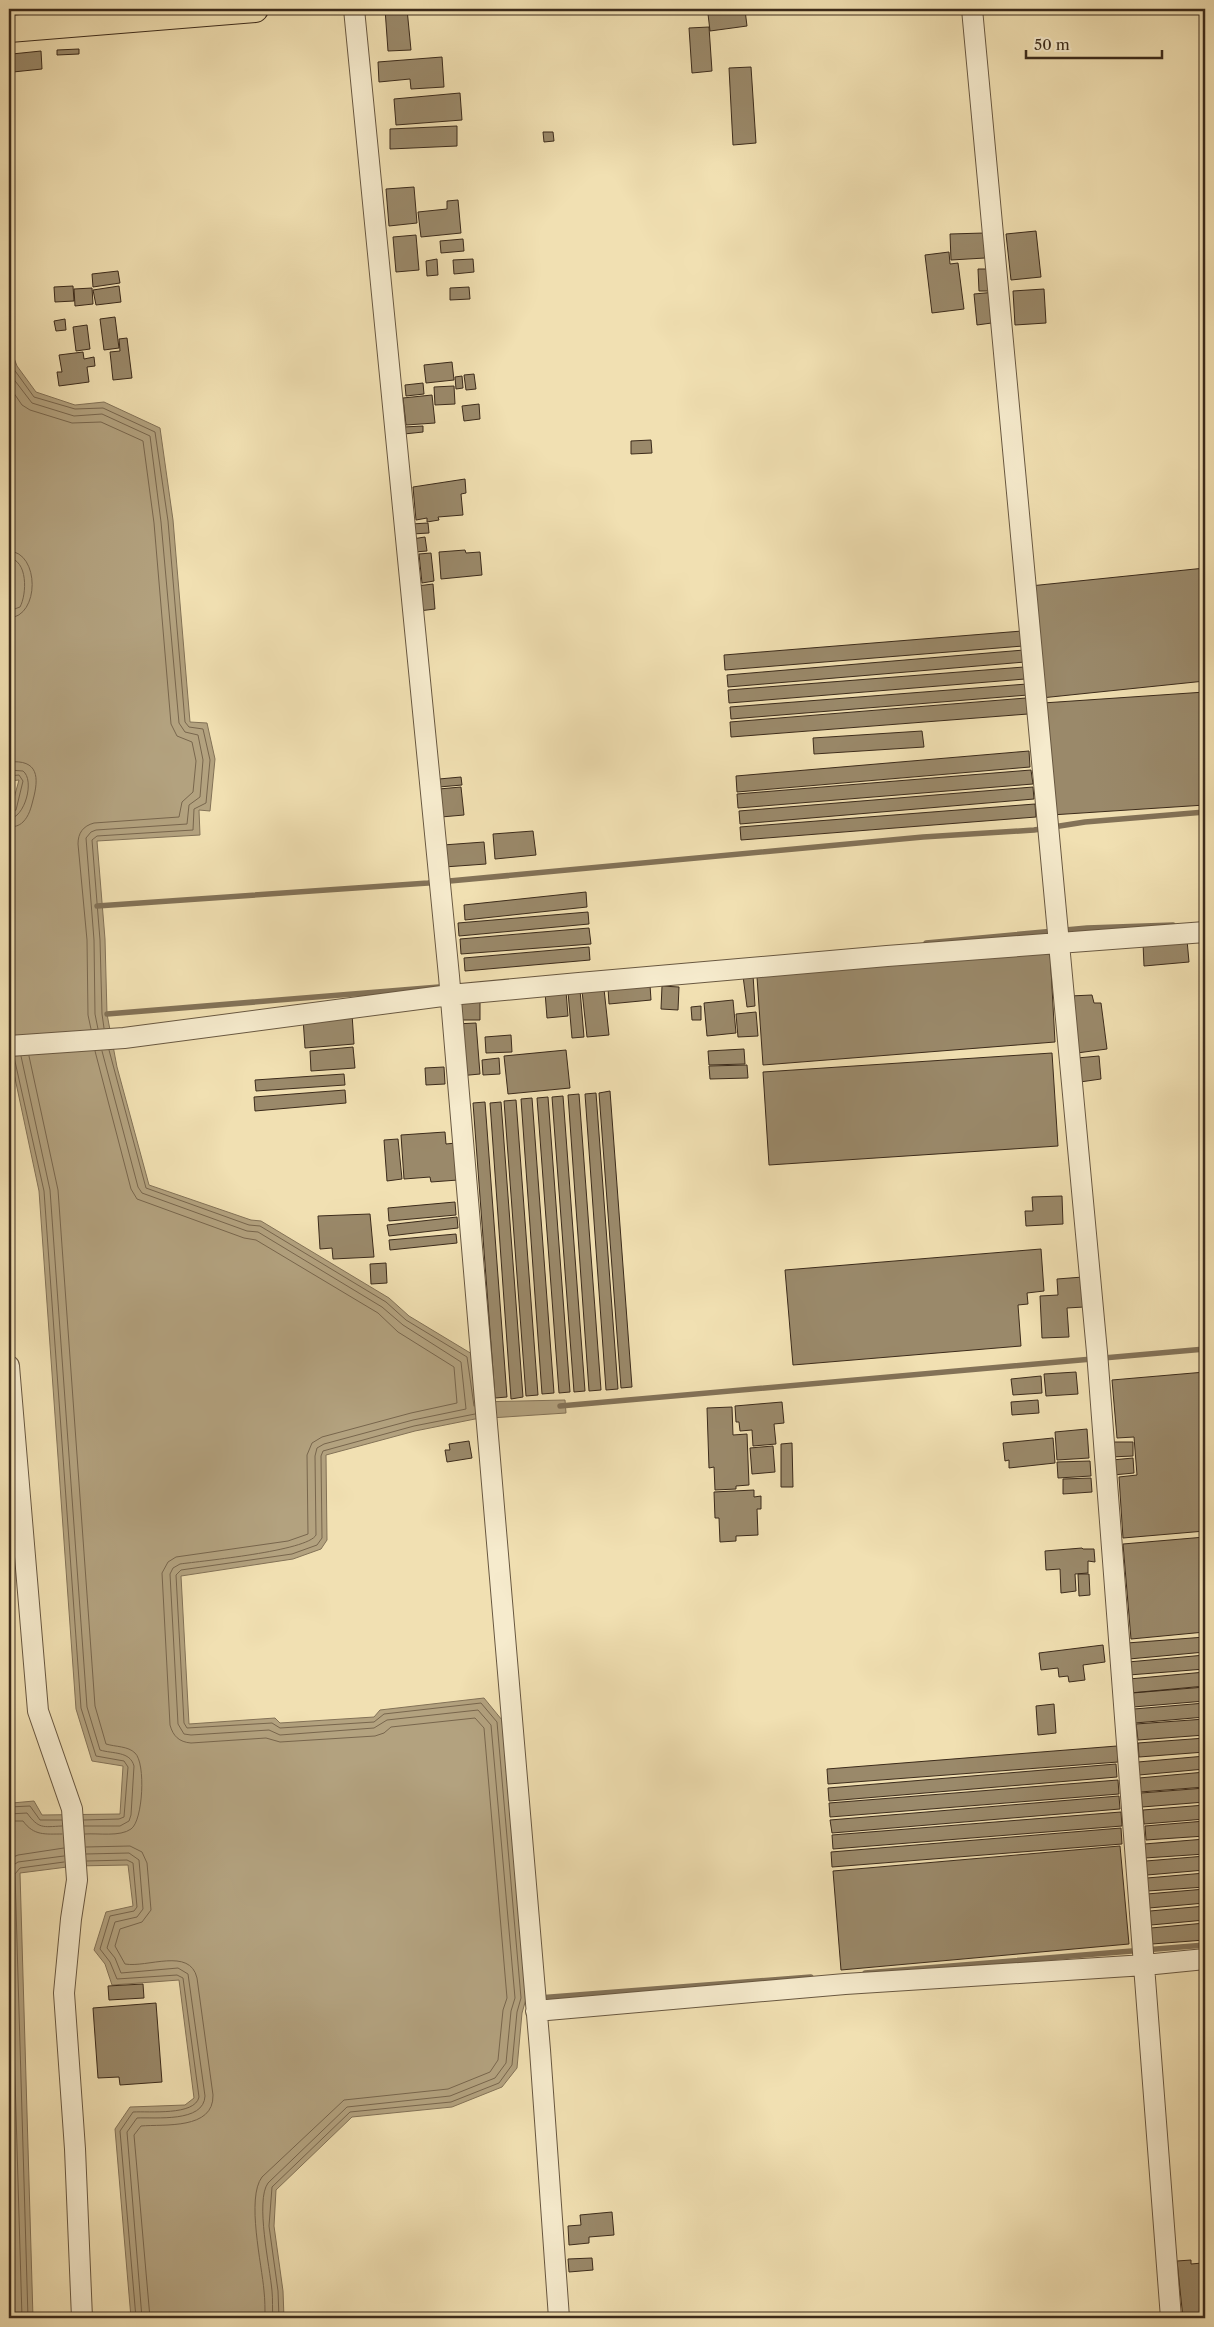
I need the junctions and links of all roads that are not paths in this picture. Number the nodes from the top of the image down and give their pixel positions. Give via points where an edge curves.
1 (255, 9) edge
2 (354, 9) edge
3 (972, 9) edge
4 (9, 29) edge
5 (1205, 932) edge
6 (1059, 935) junction
7 (449, 986) junction
8 (9, 1046) edge
9 (9, 1366) edge
10 (1143, 1955) junction
11 (1205, 1959) edge
12 (535, 2001) junction
13 (82, 2318) edge
14 (559, 2318) edge
15 (1171, 2318) edge

1 - 4 main road
2 - 7 street
3 - 6 street
5 - 6 street
6 - 7 street via 887,956
6 - 10 street via 1097,1359
7 - 8 street via 124,1038
7 - 12 street
9 - 13 street via 38,1711 72,1809 77,1880 64,1992
10 - 11 street
10 - 12 street via 845,1984
10 - 15 street
12 - 14 street

